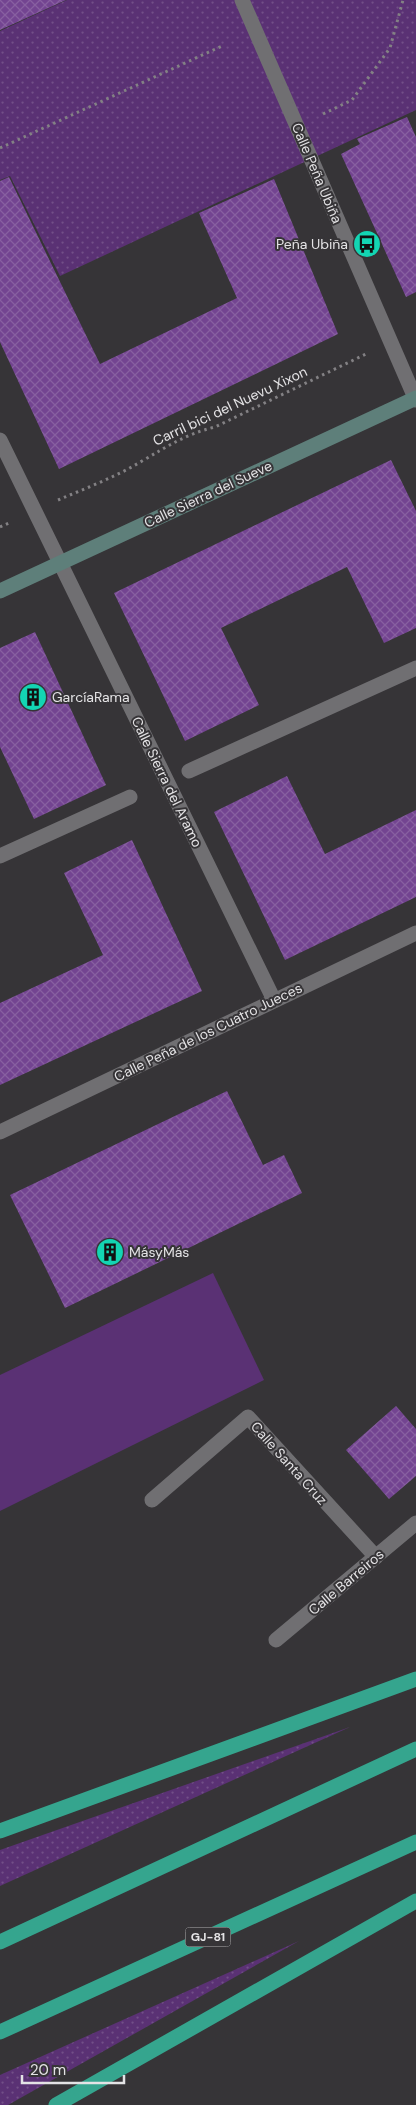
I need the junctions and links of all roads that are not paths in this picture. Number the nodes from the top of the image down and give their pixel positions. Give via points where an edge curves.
1 (242, 0) edge
2 (416, 399) edge
3 (0, 440) edge
4 (59, 563) junction
5 (0, 591) edge
6 (416, 668) edge
7 (189, 770) dead end
8 (130, 798) dead end
9 (0, 856) edge
10 (416, 933) edge
11 (274, 1000) junction
12 (0, 1132) edge
13 (152, 1500) dead end
14 (416, 1523) edge
15 (376, 1558) junction
16 (276, 1640) dead end
17 (416, 1679) edge
18 (416, 1749) edge
19 (0, 1831) edge
20 (416, 1842) edge
21 (416, 1901) edge
22 (0, 1942) edge
23 (0, 2032) edge
24 (56, 2105) edge

1 - 2 street, Calle Peña Ubiña
2 - 4 street, Calle Sierra del Sueve
3 - 4 street, Calle Sierra del Aramo
4 - 5 street, Calle Sierra del Sueve
4 - 11 street, Calle Sierra del Aramo
6 - 7 street
8 - 9 street
10 - 11 street, Calle Peña de los Cuatro Jueces
11 - 12 street, Calle Peña de los Cuatro Jueces
13 - 15 street, Calle Santa Cruz via 248,1417
14 - 15 street, Calle Barreiros
15 - 16 street, Calle Barreiros
17 - 19 highway
18 - 22 highway
20 - 23 highway, GJ-81
21 - 24 highway

